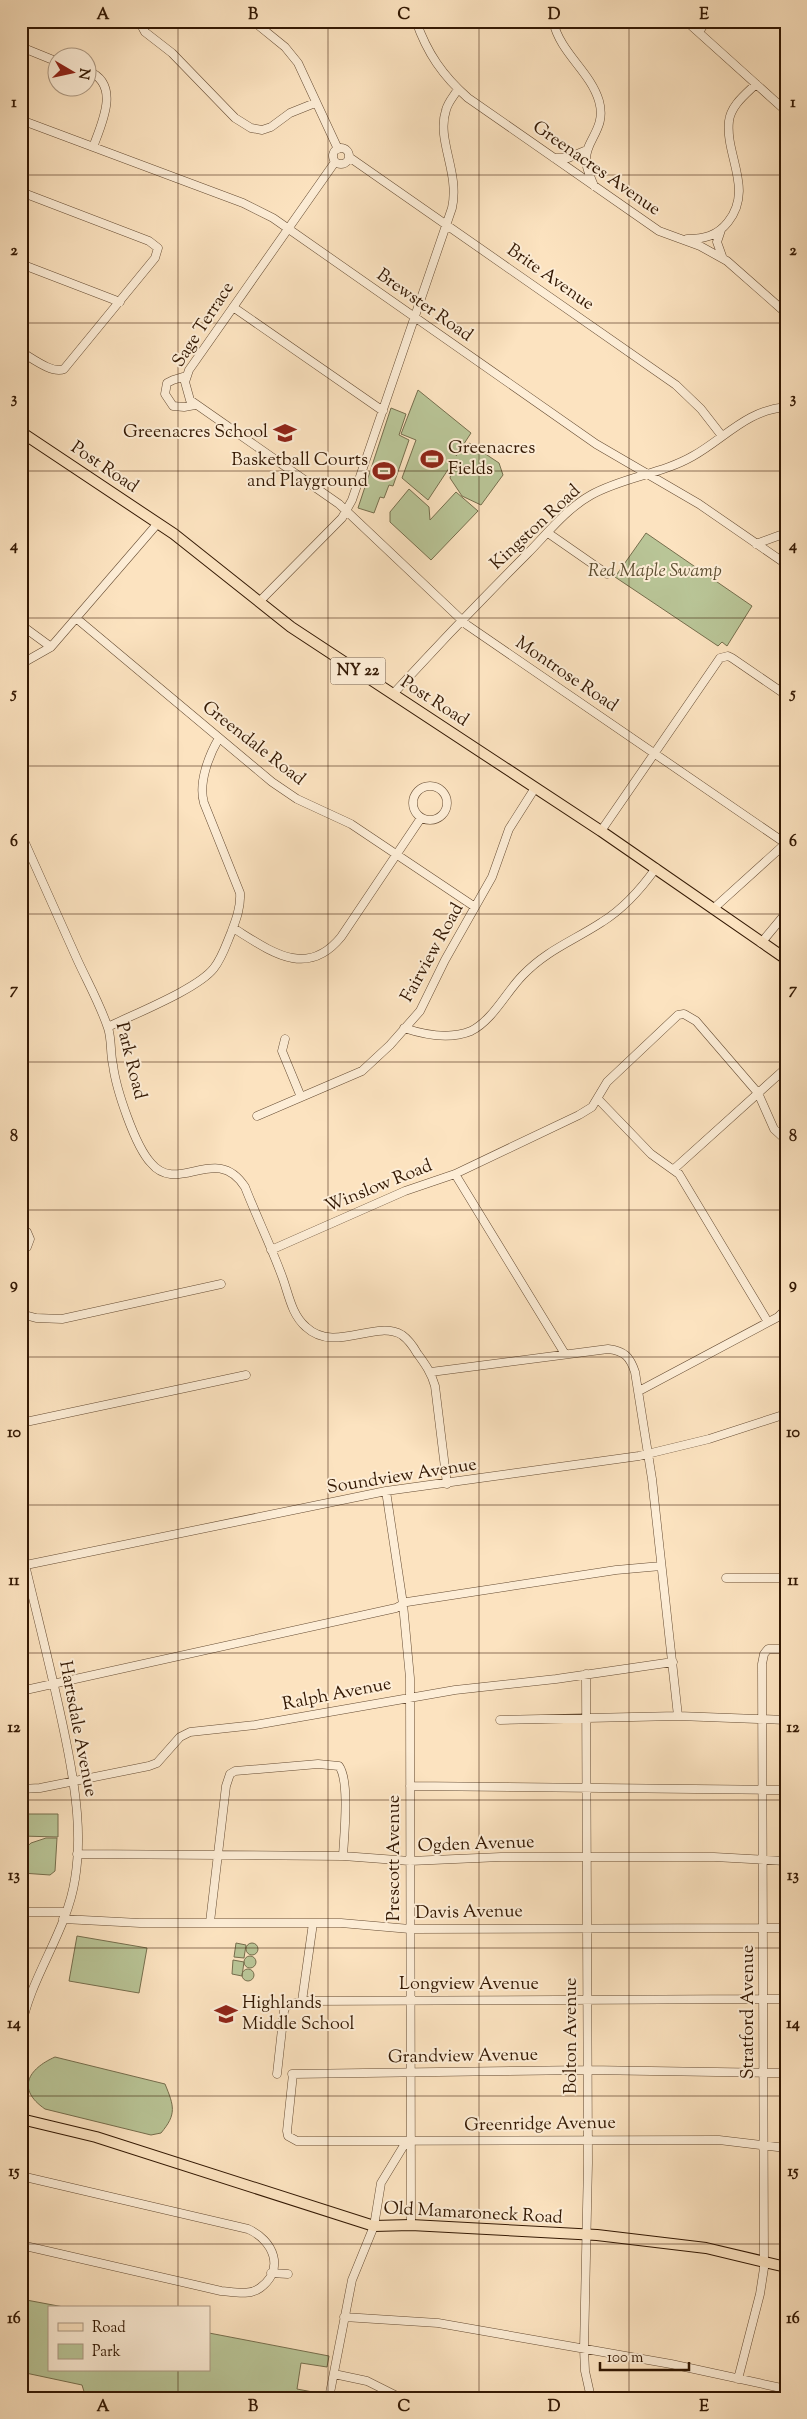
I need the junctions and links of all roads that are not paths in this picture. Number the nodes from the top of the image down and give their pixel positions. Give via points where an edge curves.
1 (139, 21) edge
2 (253, 21) edge
3 (416, 21) edge
4 (553, 21) edge
5 (686, 21) edge
6 (706, 21) edge
7 (699, 32) junction
8 (21, 47) edge
9 (48, 58) edge
10 (98, 78) edge
11 (756, 84) junction
12 (458, 89) junction
13 (315, 102) junction
14 (786, 111) edge
15 (21, 120) edge
16 (93, 147) junction
17 (338, 149) junction
18 (587, 150) junction
19 (349, 157) junction
20 (553, 158) junction
21 (335, 162) junction
22 (594, 186) junction
23 (21, 192) edge
24 (447, 225) junction
25 (288, 228) junction
26 (720, 230) junction
27 (680, 239) junction
28 (723, 258) junction
29 (21, 264) edge
30 (120, 302) junction
31 (233, 307) junction
32 (786, 313) edge
33 (415, 318) junction
34 (21, 352) edge
35 (186, 376) junction
36 (195, 405) junction
37 (786, 407) edge
38 (383, 411) junction
39 (21, 432) edge
40 (722, 436) junction
41 (645, 473) junction
42 (346, 510) junction
43 (158, 523) junction
44 (548, 533) junction
45 (786, 533) edge
46 (756, 544) junction
47 (786, 564) edge
48 (607, 574) dead end
49 (259, 602) junction
50 (76, 618) junction
51 (462, 621) junction
52 (21, 625) edge
53 (51, 647) junction
54 (21, 664) edge
55 (393, 694) junction
56 (786, 695) edge
57 (219, 738) junction
58 (655, 752) junction
59 (536, 788) junction
60 (421, 818) junction
61 (601, 831) junction
62 (21, 834) edge
63 (785, 843) edge
64 (396, 854) junction
65 (656, 868) junction
66 (476, 907) junction
67 (712, 909) junction
68 (786, 913) edge
69 (233, 928) junction
70 (761, 943) junction
71 (786, 959) edge
72 (108, 1027) junction
73 (404, 1028) junction
74 (285, 1039) dead end
75 (786, 1068) edge
76 (758, 1093) junction
77 (301, 1098) junction
78 (598, 1098) junction
79 (257, 1116) dead end
80 (786, 1140) edge
81 (674, 1169) junction
82 (455, 1174) junction
83 (21, 1228) edge
84 (21, 1249) edge
85 (271, 1250) junction
86 (221, 1284) dead end
87 (786, 1309) edge
88 (21, 1314) edge
89 (768, 1322) junction
90 (565, 1354) junction
91 (431, 1372) junction
92 (246, 1375) dead end
93 (639, 1391) junction
94 (786, 1414) edge
95 (21, 1423) edge
96 (647, 1454) junction
97 (447, 1484) junction
98 (386, 1491) junction
99 (21, 1548) edge
100 (23, 1566) edge
101 (661, 1566) junction
102 (726, 1578) dead end
103 (786, 1578) edge
104 (403, 1604) junction
105 (786, 1649) edge
106 (673, 1662) junction
107 (586, 1674) junction
108 (54, 1683) junction
109 (21, 1691) edge
110 (410, 1697) junction
111 (678, 1716) junction
112 (586, 1717) junction
113 (500, 1720) dead end
114 (764, 1720) junction
115 (786, 1720) edge
116 (74, 1781) junction
117 (410, 1786) junction
118 (587, 1788) junction
119 (21, 1789) edge
120 (764, 1790) junction
121 (786, 1790) edge
122 (77, 1854) junction
123 (217, 1855) junction
124 (343, 1856) junction
125 (587, 1858) junction
126 (410, 1861) junction
127 (786, 1861) edge
128 (764, 1862) junction
129 (21, 1912) edge
130 (65, 1916) junction
131 (210, 1922) junction
132 (313, 1923) junction
133 (588, 1928) junction
134 (764, 1928) junction
135 (786, 1928) edge
136 (410, 1929) junction
137 (764, 1999) junction
138 (410, 2000) junction
139 (587, 2000) junction
140 (786, 2000) edge
141 (302, 2001) junction
142 (22, 2025) edge
143 (587, 2070) junction
144 (411, 2072) junction
145 (763, 2073) junction
146 (786, 2073) edge
147 (277, 2074) dead end
148 (21, 2119) edge
149 (293, 2140) joint
150 (588, 2140) junction
151 (409, 2142) junction
152 (764, 2146) junction
153 (786, 2148) edge
154 (21, 2176) edge
155 (411, 2225) junction
156 (374, 2226) junction
157 (587, 2235) junction
158 (21, 2245) edge
159 (764, 2261) junction
160 (786, 2267) edge
161 (271, 2273) junction
162 (288, 2274) dead end
163 (344, 2318) junction
164 (584, 2349) junction
165 (334, 2374) junction
166 (738, 2379) junction
167 (784, 2388) edge
168 (329, 2398) edge
169 (423, 2398) edge
170 (591, 2398) edge
171 (779, 2398) edge

1 - 13 street via 142,29 178,58 235,118 251,128 262,130 271,127
2 - 13 street, Brite Avenue via 285,47 303,72
3 - 12 street, Greenacres Avenue via 436,63
4 - 18 street via 562,45 591,85 599,102 599,124
5 - 7 street
6 - 7 street
7 - 11 street
8 - 9 street
10 - 16 street via 107,98 106,111
11 - 14 street
11 - 26 street via 731,114 729,128 740,198 733,214
12 - 20 street, Greenacres Avenue
12 - 24 street via 444,121 455,185
13 - 17 street, Brite Avenue
15 - 16 street, Brewster Road
16 - 25 street, Brewster Road via 243,203
17 - 19 street, Brite Avenue via 344,149
17 - 21 street via 333,154
18 - 20 street via 568,158
18 - 22 street via 587,168
19 - 21 street via 342,164
19 - 24 street, Brite Avenue
20 - 22 street, Greenacres Avenue
21 - 25 street, Sage Terrace
22 - 27 street, Greenacres Avenue via 659,231
23 - 30 street via 149,240 158,248 155,258
24 - 33 street
24 - 40 street, Brite Avenue via 676,384 702,409
25 - 31 street, Sage Terrace
25 - 33 street, Brewster Road
26 - 27 street via 702,238
26 - 28 street via 718,248
27 - 28 street, Greenacres Avenue
28 - 32 street, Greenacres Avenue
29 - 30 street
30 - 34 street via 62,370 50,368
31 - 35 street, Sage Terrace
31 - 38 street
33 - 38 street
33 - 41 street, Brewster Road via 596,444
35 - 36 street, Sage Terrace via 188,395
35 - 36 street via 168,383 165,394 173,406
36 - 42 street
37 - 40 street, Kingston Road via 750,417
38 - 42 street
39 - 43 main road, Post Road / NY 22
40 - 41 street, Kingston Road via 693,456
41 - 44 street, Kingston Road via 591,495
41 - 46 street, Brewster Road via 699,504
42 - 49 street via 342,518
42 - 51 street, Montrose Road
43 - 49 main road, Post Road / NY 22
43 - 50 street
44 - 48 street
44 - 51 street, Kingston Road
45 - 46 street
46 - 47 street, Brewster Road
49 - 55 main road, Post Road / NY 22
50 - 53 street
50 - 57 street, Greendale Road
51 - 55 street, Kingston Road
51 - 58 street, Montrose Road
52 - 53 street
53 - 54 street
55 - 59 main road, Post Road / NY 22
56 - 58 street via 725,656 716,662
57 - 64 street, Greendale Road via 284,790 351,824
57 - 69 street via 205,773 202,792 240,893
58 - 61 street
58 - 63 street, Montrose Road
59 - 61 main road, Post Road / NY 22
59 - 66 street, Fairview Road via 509,829 492,877
60 - 60 street via 433,820 445,810 446,799 436,788 426,787 415,795 413,807
60 - 64 street
61 - 65 main road, Post Road / NY 22
62 - 72 street, Park Road
63 - 67 street
64 - 66 street, Greendale Road
64 - 69 street via 341,937 323,954 305,959 279,956
65 - 67 main road, Post Road / NY 22
65 - 73 street via 614,914 541,958 475,1029 444,1036
66 - 73 street, Fairview Road via 420,1011
67 - 70 main road, NY 22
68 - 70 street
69 - 72 street via 220,959 209,973
70 - 71 main road, NY 22
72 - 85 street, Park Road via 115,1079 131,1124 150,1163 173,1175 210,1167 225,1170 238,1178
73 - 77 street, Fairview Road via 362,1071
74 - 77 street via 282,1051
75 - 76 street
76 - 78 street, Winslow Road via 696,1021 684,1014 607,1082
76 - 80 street via 774,1130
76 - 81 street
77 - 79 street, Fairview Road
78 - 81 street via 651,1154
78 - 82 street, Winslow Road via 592,1107 579,1115
81 - 89 street
82 - 85 street, Winslow Road via 404,1191
82 - 90 street
83 - 84 street via 30,1239
85 - 91 street via 291,1303 306,1328 330,1338 395,1332 408,1340
86 - 88 street via 62,1319
87 - 89 street
89 - 93 street
90 - 91 street
90 - 93 street via 608,1349 624,1353 630,1359
91 - 97 street
92 - 95 street
93 - 96 street
94 - 96 street, Soundview Avenue via 709,1439
96 - 97 street, Soundview Avenue
96 - 101 street
97 - 98 street, Soundview Avenue
98 - 100 street, Soundview Avenue
98 - 104 street, Prescott Avenue
99 - 100 street, Hartsdale Avenue
100 - 108 street, Hartsdale Avenue
101 - 104 street via 432,1597
101 - 106 street
102 - 103 street
104 - 108 street
104 - 110 street, Prescott Avenue
105 - 114 street, Stratford Avenue via 768,1649 764,1654
106 - 107 street, Ralph Avenue
106 - 111 street
107 - 110 street, Ralph Avenue
107 - 112 street, Bolton Avenue
108 - 109 street
108 - 116 street, Hartsdale Avenue
110 - 116 street, Ralph Avenue via 255,1725 190,1732 180,1737 158,1763
110 - 117 street, Prescott Avenue
111 - 112 street
111 - 114 street
112 - 113 street
112 - 118 street, Bolton Avenue
114 - 115 street
114 - 120 street, Stratford Avenue
116 - 119 street, Ralph Avenue
116 - 122 street, Hartsdale Avenue
117 - 118 street
117 - 126 street, Prescott Avenue
118 - 120 street
118 - 125 street, Bolton Avenue
120 - 121 street
120 - 128 street, Stratford Avenue
122 - 123 street, Ogden Avenue
122 - 130 street, Hartsdale Avenue via 75,1880
123 - 124 street, Ogden Avenue
123 - 124 street via 229,1777 234,1771 318,1764 339,1766 343,1774
123 - 131 street
124 - 126 street, Ogden Avenue
125 - 126 street, Ogden Avenue
125 - 128 street, Ogden Avenue via 714,1857
125 - 133 street, Bolton Avenue
126 - 136 street, Prescott Avenue
127 - 128 street, Ogden Avenue
128 - 134 street, Stratford Avenue
129 - 130 street, Davis Avenue
130 - 131 street, Davis Avenue via 140,1923
130 - 142 street, Hartsdale Avenue
131 - 132 street, Davis Avenue
132 - 136 street, Davis Avenue
132 - 141 street
133 - 134 street, Davis Avenue
133 - 136 street, Davis Avenue
133 - 139 street, Bolton Avenue
134 - 135 street, Davis Avenue
134 - 137 street, Stratford Avenue
136 - 138 street, Prescott Avenue
137 - 139 street, Longview Avenue
137 - 140 street, Longview Avenue
137 - 145 street, Stratford Avenue
138 - 139 street, Longview Avenue
138 - 141 street, Longview Avenue
138 - 144 street, Prescott Avenue
139 - 143 street, Bolton Avenue
141 - 147 street via 286,2006 284,2011
143 - 144 street, Grandview Avenue
143 - 145 street, Grandview Avenue
143 - 150 street, Bolton Avenue
144 - 149 street, Grandview Avenue via 292,2074 287,2131
144 - 151 street, Prescott Avenue
145 - 146 street, Grandview Avenue
145 - 152 street, Stratford Avenue
148 - 156 main road, Old Mamaroneck Road via 96,2138
149 - 151 street, Greenridge Avenue
150 - 151 street, Greenridge Avenue
150 - 152 street, Greenridge Avenue via 719,2140
150 - 157 street, Bolton Avenue
151 - 155 street, Prescott Avenue
151 - 156 street via 381,2183
152 - 153 street, Greenridge Avenue
152 - 159 street, Stratford Avenue
154 - 161 street via 248,2229 260,2234 272,2250
155 - 156 main road, Old Mamaroneck Road
155 - 157 main road, Old Mamaroneck Road
156 - 163 street via 352,2280
157 - 159 main road, Old Mamaroneck Road via 706,2248
157 - 164 street, Bolton Avenue
158 - 161 street via 221,2291 250,2292 260,2288
159 - 160 main road, Old Mamaroneck Road
159 - 166 street, Stratford Avenue via 760,2294
161 - 162 street
163 - 164 street via 438,2323
163 - 165 street
164 - 166 street
164 - 170 street, Bolton Avenue
165 - 168 street
165 - 169 street via 367,2381 399,2397
166 - 167 street
167 - 171 street

